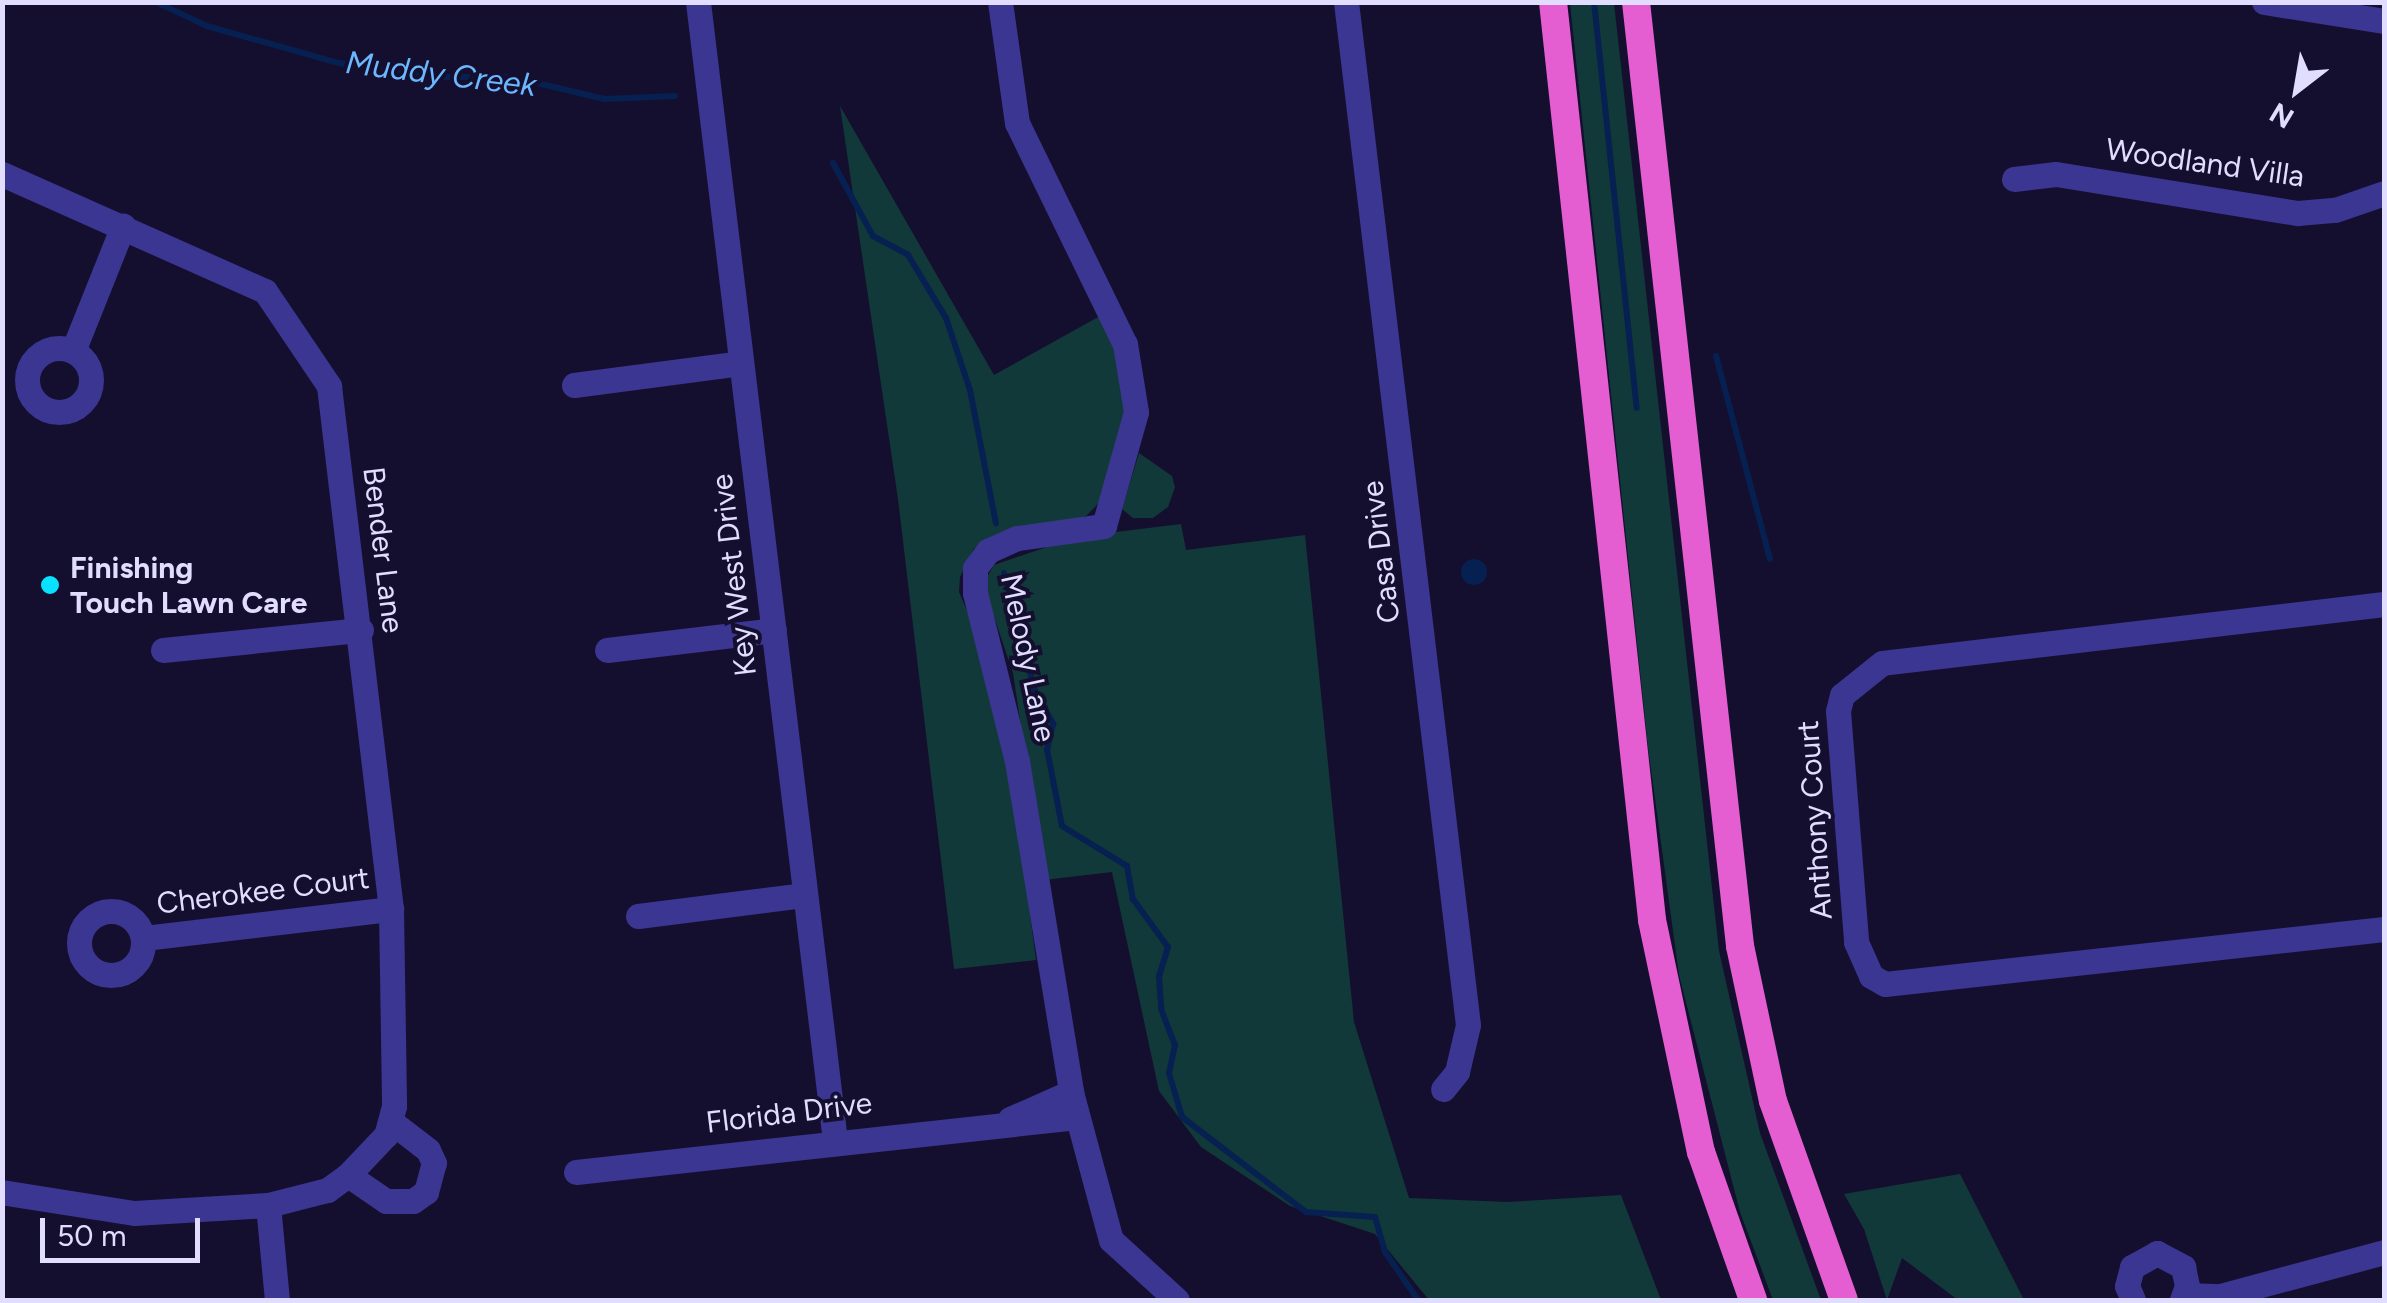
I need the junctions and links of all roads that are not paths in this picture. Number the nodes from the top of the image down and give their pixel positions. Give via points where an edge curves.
1 (698, 2) edge
2 (1000, 2) edge
3 (1346, 2) edge
4 (1553, 2) edge
5 (1636, 2) edge
6 (2264, 2) edge
7 (2384, 21) edge
8 (2, 174) edge
9 (2014, 179) dead end
10 (2384, 193) edge
11 (124, 226) junction
12 (72, 350) dead end
13 (742, 363) junction
14 (574, 385) dead end
15 (2384, 604) edge
16 (361, 630) junction
17 (774, 630) junction
18 (163, 650) dead end
19 (607, 650) dead end
20 (805, 895) junction
21 (391, 909) junction
22 (638, 916) dead end
23 (2384, 929) edge
24 (144, 938) dead end
25 (1444, 1089) dead end
26 (1074, 1104) junction
27 (393, 1123) junction
28 (835, 1140) junction
29 (576, 1172) dead end
30 (337, 1183) junction
31 (2, 1192) edge
32 (268, 1204) junction
33 (2384, 1252) edge
34 (2183, 1298) edge
35 (277, 1300) edge
36 (1177, 1300) edge
37 (1754, 1300) edge
38 (1844, 1300) edge
39 (2133, 1300) edge

1 - 13 street, Key West Drive
2 - 26 street, Melody Lane via 1016,123 1125,344 1136,394 1128,450 1104,526 1017,538 988,551 974,568 1017,761
3 - 25 street, Casa Drive via 1468,1026 1462,1060
4 - 37 highway via 1652,920 1701,1152
5 - 38 highway via 1740,946 1774,1101
6 - 7 street
8 - 11 street, Bender Lane
9 - 10 street, Woodland Villa via 2056,174 2298,213 2335,210
11 - 12 street
11 - 16 street, Bender Lane via 265,292 329,386
13 - 14 street
13 - 17 street, Key West Drive
15 - 23 street, Anthony Court via 1882,663 1842,695 1838,711 1856,942 1871,976 1885,984
16 - 18 street
16 - 21 street, Bender Lane
17 - 19 street
17 - 20 street, Key West Drive
20 - 22 street
20 - 28 street, Key West Drive
21 - 24 street, Cherokee Court
21 - 27 street, Bender Lane
26 - 28 street, Florida Drive via 1010,1120
26 - 36 street, Melody Lane via 1112,1240
27 - 30 street
27 - 30 street via 428,1150 433,1180 426,1192 400,1204
28 - 29 street, Florida Drive
30 - 32 street
31 - 32 street via 134,1214
32 - 35 street
33 - 34 street via 2220,1296
34 - 39 street via 2182,1266 2157,1253 2132,1266 2127,1286

